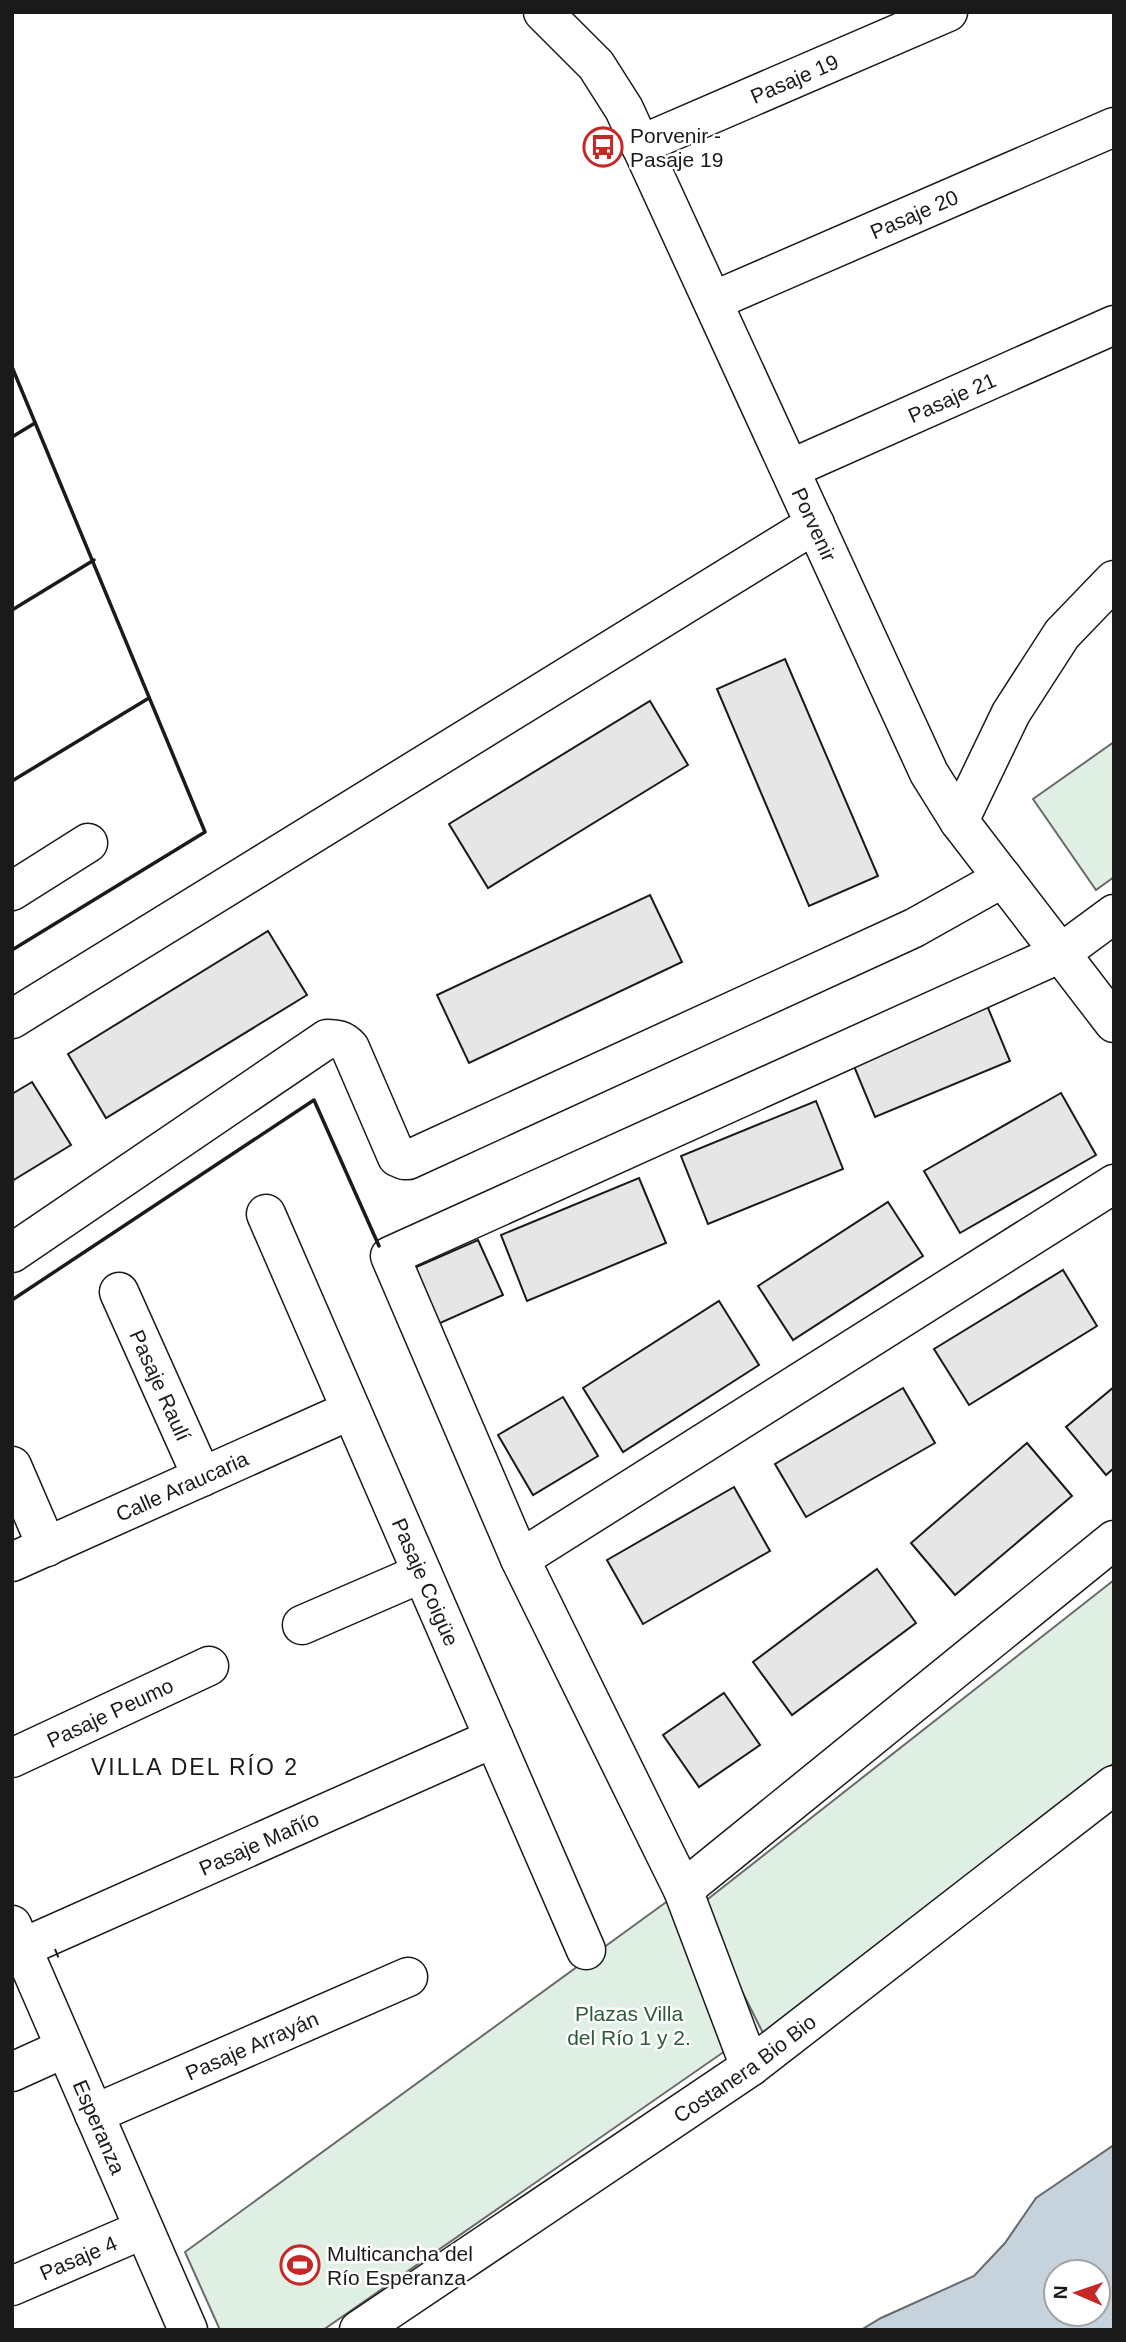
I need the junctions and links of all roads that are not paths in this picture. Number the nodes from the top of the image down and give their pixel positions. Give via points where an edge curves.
1 (543, 12) edge
2 (948, 12) edge
3 (1114, 127) edge
4 (640, 145) junction
5 (713, 301) junction
6 (1114, 325) edge
7 (790, 469) junction
8 (816, 524) junction
9 (1114, 580) edge
10 (959, 821) junction
11 (89, 843) dead end
12 (1003, 878) junction
13 (12, 891) edge
14 (1114, 914) edge
15 (1061, 953) junction
16 (12, 1019) edge
17 (1114, 1023) edge
18 (1114, 1184) edge
19 (266, 1214) dead end
20 (12, 1253) edge
21 (119, 1292) dead end
22 (351, 1410) junction
23 (12, 1466) edge
24 (202, 1477) junction
25 (1114, 1540) edge
26 (47, 1547) junction
27 (520, 1559) junction
28 (12, 1562) edge
29 (422, 1573) junction
30 (302, 1625) dead end
31 (209, 1666) dead end
32 (494, 1738) junction
33 (12, 1758) edge
34 (1114, 1785) edge
35 (683, 1890) junction
36 (17, 1936) edge
37 (586, 1950) dead end
38 (408, 1977) dead end
39 (65, 2048) junction
40 (750, 2067) junction
41 (12, 2072) edge
42 (94, 2114) junction
43 (144, 2229) junction
44 (12, 2286) edge
45 (188, 2330) edge
46 (359, 2330) edge

1 - 4 street, Porvenir via 596,65
2 - 4 street, Pasaje 19
3 - 5 street, Pasaje 20
4 - 5 street, Porvenir
5 - 7 street, Porvenir
6 - 7 street, Pasaje 21
7 - 8 street, Porvenir
8 - 10 street, Porvenir via 929,773
8 - 16 street
9 - 10 street via 1062,634 1011,713
10 - 12 street, Porvenir
11 - 13 street
12 - 15 street, Porvenir
12 - 20 street via 914,928 408,1160 397,1157 349,1048 344,1042 327,1039
14 - 15 street
15 - 17 street, Porvenir
15 - 27 street via 390,1256
18 - 27 street
19 - 22 street, Pasaje Coigüe
21 - 24 street, Pasaje Raulí
22 - 24 street, Calle Araucaria
22 - 29 street, Pasaje Coigüe
23 - 26 street
24 - 26 street, Calle Araucaria
25 - 35 street
26 - 28 street, Calle Araucaria
27 - 35 street
29 - 30 street
29 - 32 street, Pasaje Coigüe
31 - 33 street, Pasaje Peumo
32 - 36 street, Pasaje Mañío
32 - 37 street, Pasaje Coigüe
34 - 40 street, Costanera Bio Bio
35 - 40 street
36 - 39 street, Esperanza
38 - 42 street, Pasaje Arrayán
39 - 41 street
39 - 42 street, Esperanza
40 - 46 street, Costanera Bio Bio
42 - 43 street, Esperanza
43 - 44 street, Pasaje 4
43 - 45 street, Esperanza

